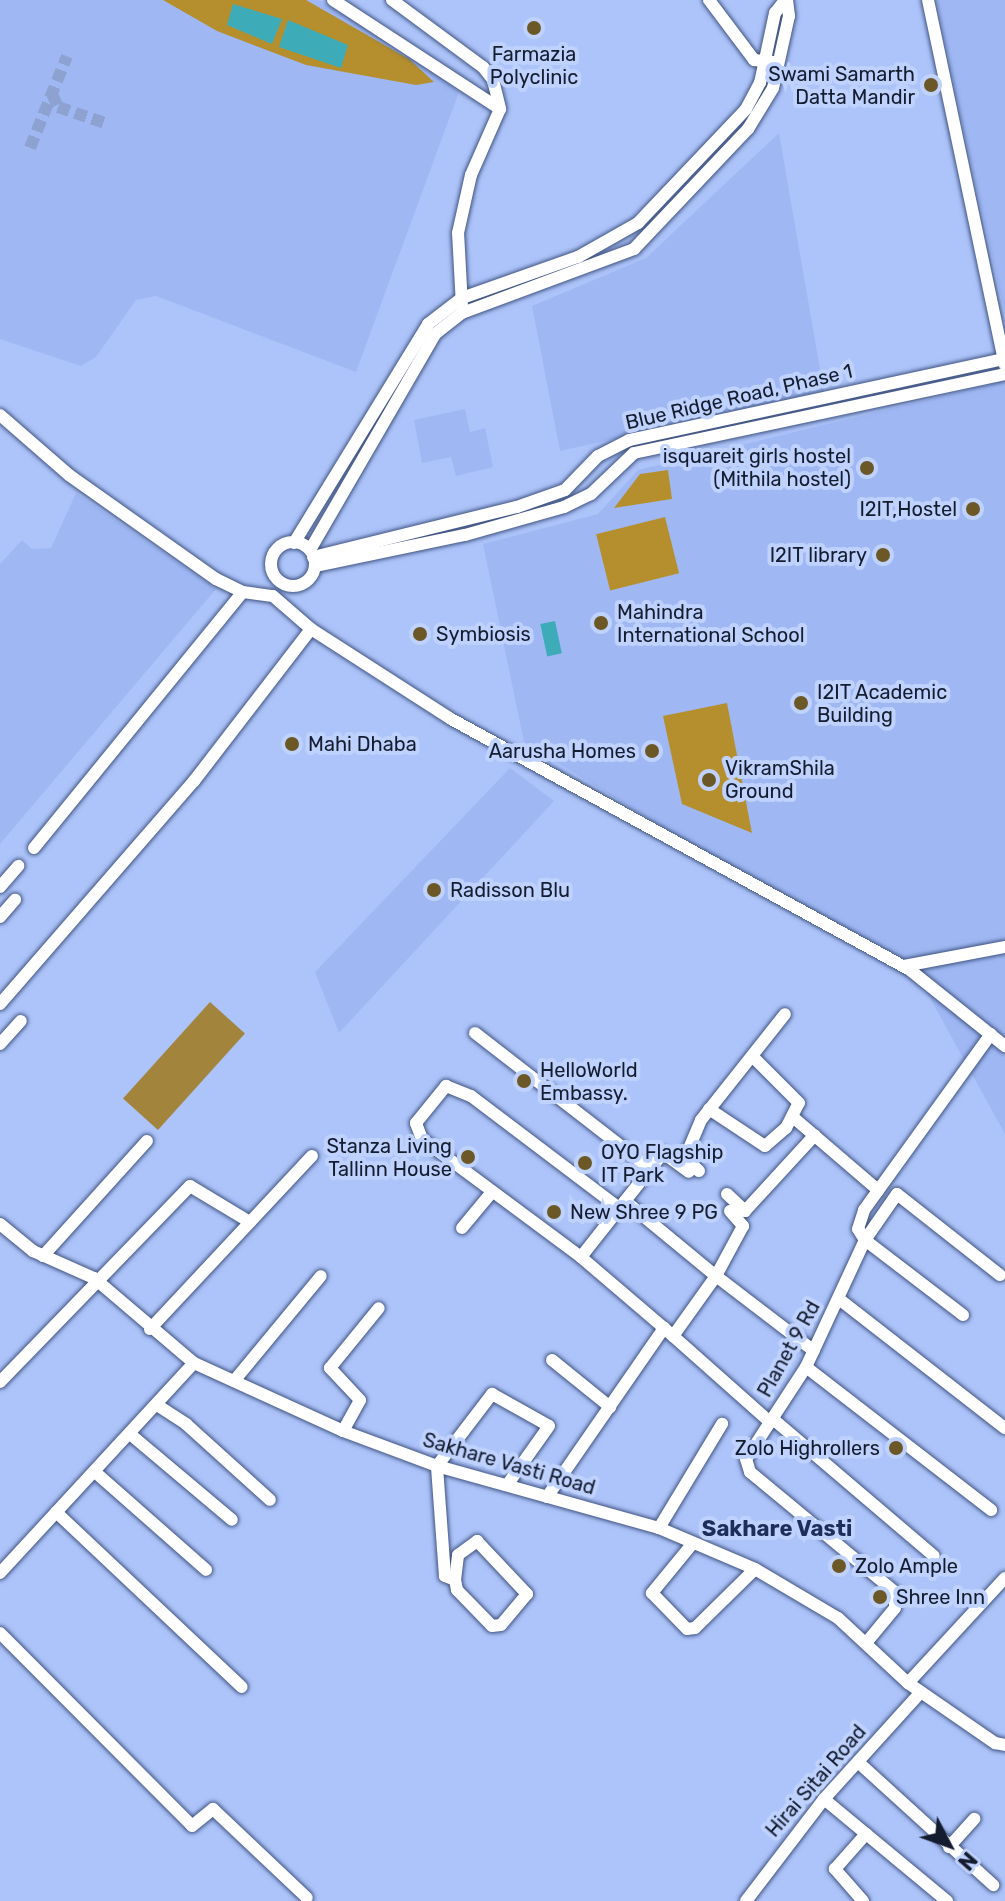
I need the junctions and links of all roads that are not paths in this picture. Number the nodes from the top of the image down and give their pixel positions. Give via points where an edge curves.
1 (333, 0) edge
2 (392, 0) edge
3 (709, 0) edge
4 (786, 0) edge
5 (928, 0) edge
6 (765, 61) junction
7 (780, 62) junction
8 (500, 109) junction
9 (462, 298) junction
10 (462, 313) junction
11 (1005, 362) edge
12 (1005, 374) edge
13 (0, 415) edge
14 (294, 543) junction
15 (312, 557) junction
16 (282, 584) junction
17 (243, 592) junction
18 (273, 596) junction
19 (311, 629) junction
20 (34, 848) dead end
21 (18, 866) dead end
22 (0, 887) edge
23 (15, 900) dead end
24 (0, 917) edge
25 (1005, 947) edge
26 (904, 966) junction
27 (0, 1004) edge
28 (785, 1014) dead end
29 (21, 1021) dead end
30 (475, 1033) dead end
31 (991, 1034) junction
32 (0, 1044) edge
33 (1005, 1046) edge
34 (752, 1056) junction
35 (709, 1109) junction
36 (794, 1118) junction
37 (815, 1135) junction
38 (147, 1141) dead end
39 (312, 1156) dead end
40 (649, 1168) junction
41 (878, 1190) junction
42 (492, 1192) junction
43 (727, 1194) dead end
44 (870, 1202) junction
45 (622, 1204) junction
46 (730, 1211) dead end
47 (880, 1214) junction
48 (250, 1222) junction
49 (0, 1224) edge
50 (462, 1228) dead end
51 (865, 1240) junction
52 (43, 1256) junction
53 (581, 1257) junction
54 (1000, 1275) dead end
55 (321, 1276) dead end
56 (716, 1276) junction
57 (100, 1283) junction
58 (839, 1299) junction
59 (379, 1308) dead end
60 (963, 1315) dead end
61 (150, 1329) junction
62 (668, 1332) junction
63 (814, 1351) junction
64 (552, 1360) dead end
65 (194, 1363) junction
66 (806, 1367) junction
67 (234, 1381) junction
68 (0, 1382) edge
69 (157, 1405) junction
70 (610, 1407) junction
71 (772, 1421) junction
72 (722, 1424) dead end
73 (1005, 1428) edge
74 (343, 1431) junction
75 (130, 1434) junction
76 (437, 1466) junction
77 (95, 1472) junction
78 (507, 1485) junction
79 (547, 1497) junction
80 (270, 1500) dead end
81 (991, 1510) dead end
82 (56, 1512) junction
83 (232, 1520) dead end
84 (659, 1528) junction
85 (693, 1543) junction
86 (934, 1556) dead end
87 (755, 1569) junction
88 (206, 1570) dead end
89 (0, 1573) edge
90 (1005, 1578) edge
91 (455, 1580) junction
92 (0, 1633) edge
93 (866, 1643) junction
94 (908, 1683) junction
95 (242, 1687) dead end
96 (921, 1692) junction
97 (1005, 1745) edge
98 (858, 1762) junction
99 (824, 1799) junction
100 (974, 1819) dead end
101 (866, 1834) junction
102 (949, 1847) junction
103 (993, 1885) dead end
104 (307, 1898) dead end
105 (746, 1901) edge
106 (863, 1901) edge
107 (947, 1901) edge

1 - 8 street
2 - 8 street via 483,67 493,80
3 - 6 street via 754,60
4 - 6 street via 775,13
4 - 7 street
5 - 11 street
6 - 7 street
6 - 9 street via 746,109 627,232 566,262
7 - 10 street via 757,117 641,245 615,260
8 - 9 street via 471,175 458,233
9 - 10 street
9 - 14 street via 428,324
10 - 15 street via 435,334
11 - 15 street, Blue Ridge Road, Phase 1 via 629,440 598,456 565,490 552,495
12 - 15 street, Blue Ridge Road, Phase 1 via 634,453 591,494 547,513
13 - 17 street via 69,475 212,577
14 - 15 street
14 - 16 street via 281,547 272,558 273,573
15 - 16 street via 303,584
16 - 18 street
17 - 18 street
17 - 20 street
18 - 19 street
19 - 26 street via 451,719
19 - 27 street via 178,800
21 - 22 street
23 - 24 street
25 - 26 street
26 - 31 street
28 - 34 street
29 - 32 street
30 - 40 street
31 - 33 street
31 - 41 street, Planet 9 Rd
34 - 35 street
34 - 36 street via 799,1103
35 - 36 street via 765,1146
35 - 40 street via 685,1158 697,1174 663,1153
36 - 37 street
37 - 41 street
37 - 43 street via 745,1211
38 - 52 street
39 - 48 street
40 - 45 street
41 - 44 street, Planet 9 Rd
42 - 45 street via 422,1139 416,1123 446,1086 471,1096
42 - 50 street
42 - 53 street
44 - 47 street
44 - 51 street, Planet 9 Rd via 859,1222
45 - 53 street
45 - 56 street
46 - 56 street via 743,1226
47 - 51 street
47 - 54 street via 897,1194
48 - 57 street via 190,1186
48 - 61 street
49 - 52 street, Sakhare Vasti Road
51 - 58 street, Planet 9 Rd
51 - 60 street
52 - 57 street, Sakhare Vasti Road
53 - 62 street
55 - 67 street
56 - 62 street
56 - 63 street
57 - 61 street, Sakhare Vasti Road
57 - 68 street
58 - 63 street, Planet 9 Rd
58 - 73 street
59 - 74 street via 330,1368 360,1400
61 - 65 street, Sakhare Vasti Road
62 - 70 street
62 - 71 street
63 - 66 street, Planet 9 Rd
64 - 70 street
65 - 67 street, Sakhare Vasti Road
65 - 69 street
66 - 71 street, Planet 9 Rd
66 - 81 street
67 - 74 street, Sakhare Vasti Road
69 - 75 street
69 - 80 street via 186,1424
70 - 79 street
71 - 86 street
71 - 93 street, Planet 9 Rd via 746,1459 747,1469 895,1592 895,1608
72 - 84 street
74 - 76 street, Sakhare Vasti Road
75 - 77 street
75 - 83 street
76 - 78 street, Sakhare Vasti Road
76 - 78 street via 488,1397 498,1395 549,1426
76 - 91 street via 445,1576
77 - 82 street
77 - 88 street
78 - 79 street, Sakhare Vasti Road
79 - 84 street, Sakhare Vasti Road
82 - 89 street
82 - 95 street
84 - 85 street, Sakhare Vasti Road
85 - 87 street, Sakhare Vasti Road
85 - 87 street via 652,1593 687,1629 695,1628
87 - 93 street, Sakhare Vasti Road via 838,1618
90 - 94 street
91 - 91 street via 457,1590 492,1626 501,1625 527,1594 477,1541 458,1555
92 - 104 street via 192,1826 213,1809
93 - 94 street, Sakhare Vasti Road
94 - 96 street, Sakhare Vasti Road
96 - 97 street, Sakhare Vasti Road
96 - 98 street, Hirai Sitai Road
98 - 99 street, Hirai Sitai Road
98 - 102 street
99 - 101 street
99 - 105 street, Hirai Sitai Road
100 - 102 street
101 - 106 street via 835,1869
101 - 107 street
102 - 103 street

